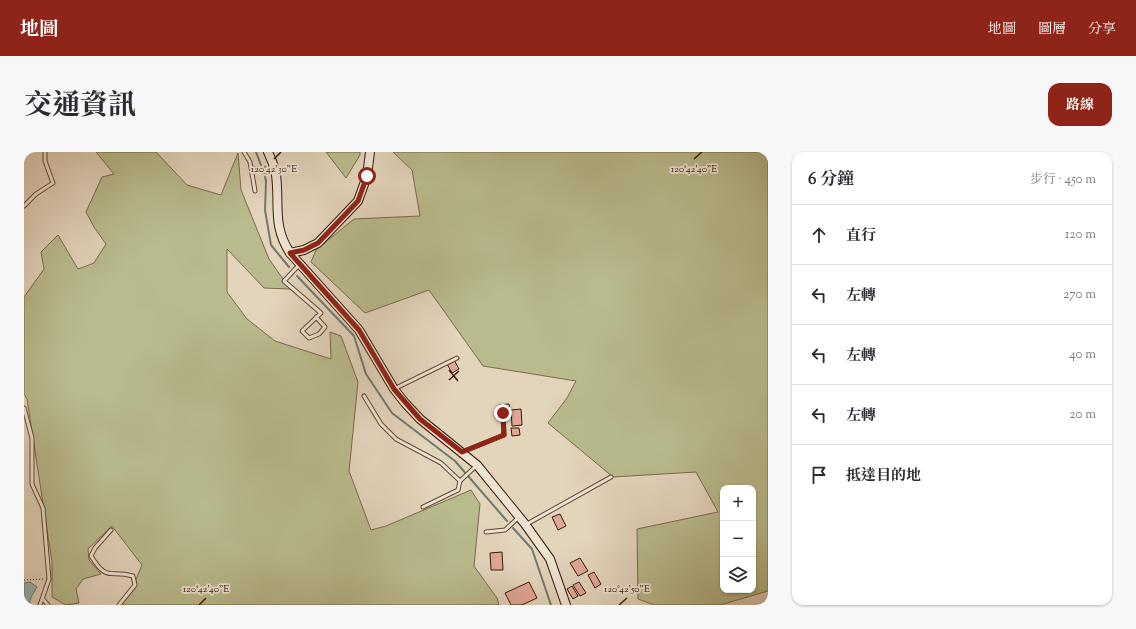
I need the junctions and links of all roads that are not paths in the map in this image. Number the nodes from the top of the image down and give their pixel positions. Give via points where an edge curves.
1 (45, 152) edge
2 (244, 152) edge
3 (268, 152) edge
4 (370, 152) edge
5 (252, 168) junction
6 (276, 174) junction
7 (255, 191) dead end
8 (24, 206) edge
9 (290, 253) junction
10 (300, 264) junction
11 (316, 317) junction
12 (457, 358) dead end
13 (394, 389) junction
14 (364, 396) dead end
15 (24, 408) edge
16 (503, 413) dead end
17 (462, 452) junction
18 (477, 465) junction
19 (611, 477) dead end
20 (460, 481) junction
21 (423, 507) dead end
22 (519, 517) junction
23 (525, 524) junction
24 (111, 530) dead end
25 (486, 532) dead end
26 (43, 599) junction
27 (40, 605) edge
28 (48, 605) edge
29 (119, 605) edge
30 (566, 605) edge

1 - 8 lane via 45,161 53,183
2 - 5 lane
3 - 6 street
4 - 9 street via 367,176 358,201 318,243
5 - 6 lane
5 - 7 lane
6 - 9 street via 279,230 282,241
9 - 10 street
10 - 11 lane via 284,282 321,313
10 - 13 street via 359,330
11 - 11 lane via 302,331 309,338 319,334 325,327
12 - 13 lane
13 - 17 street via 420,419
14 - 20 lane via 381,424 396,439 441,463
15 - 26 lane via 32,438 32,484 44,508 49,579
16 - 17 lane via 504,435
17 - 18 street
18 - 20 lane
18 - 22 street
19 - 23 lane
20 - 21 lane via 458,490
22 - 23 street
22 - 25 lane via 505,530
23 - 30 street via 550,560
24 - 29 lane via 91,556 99,569 111,575 133,576 135,585
26 - 27 lane
26 - 28 lane

